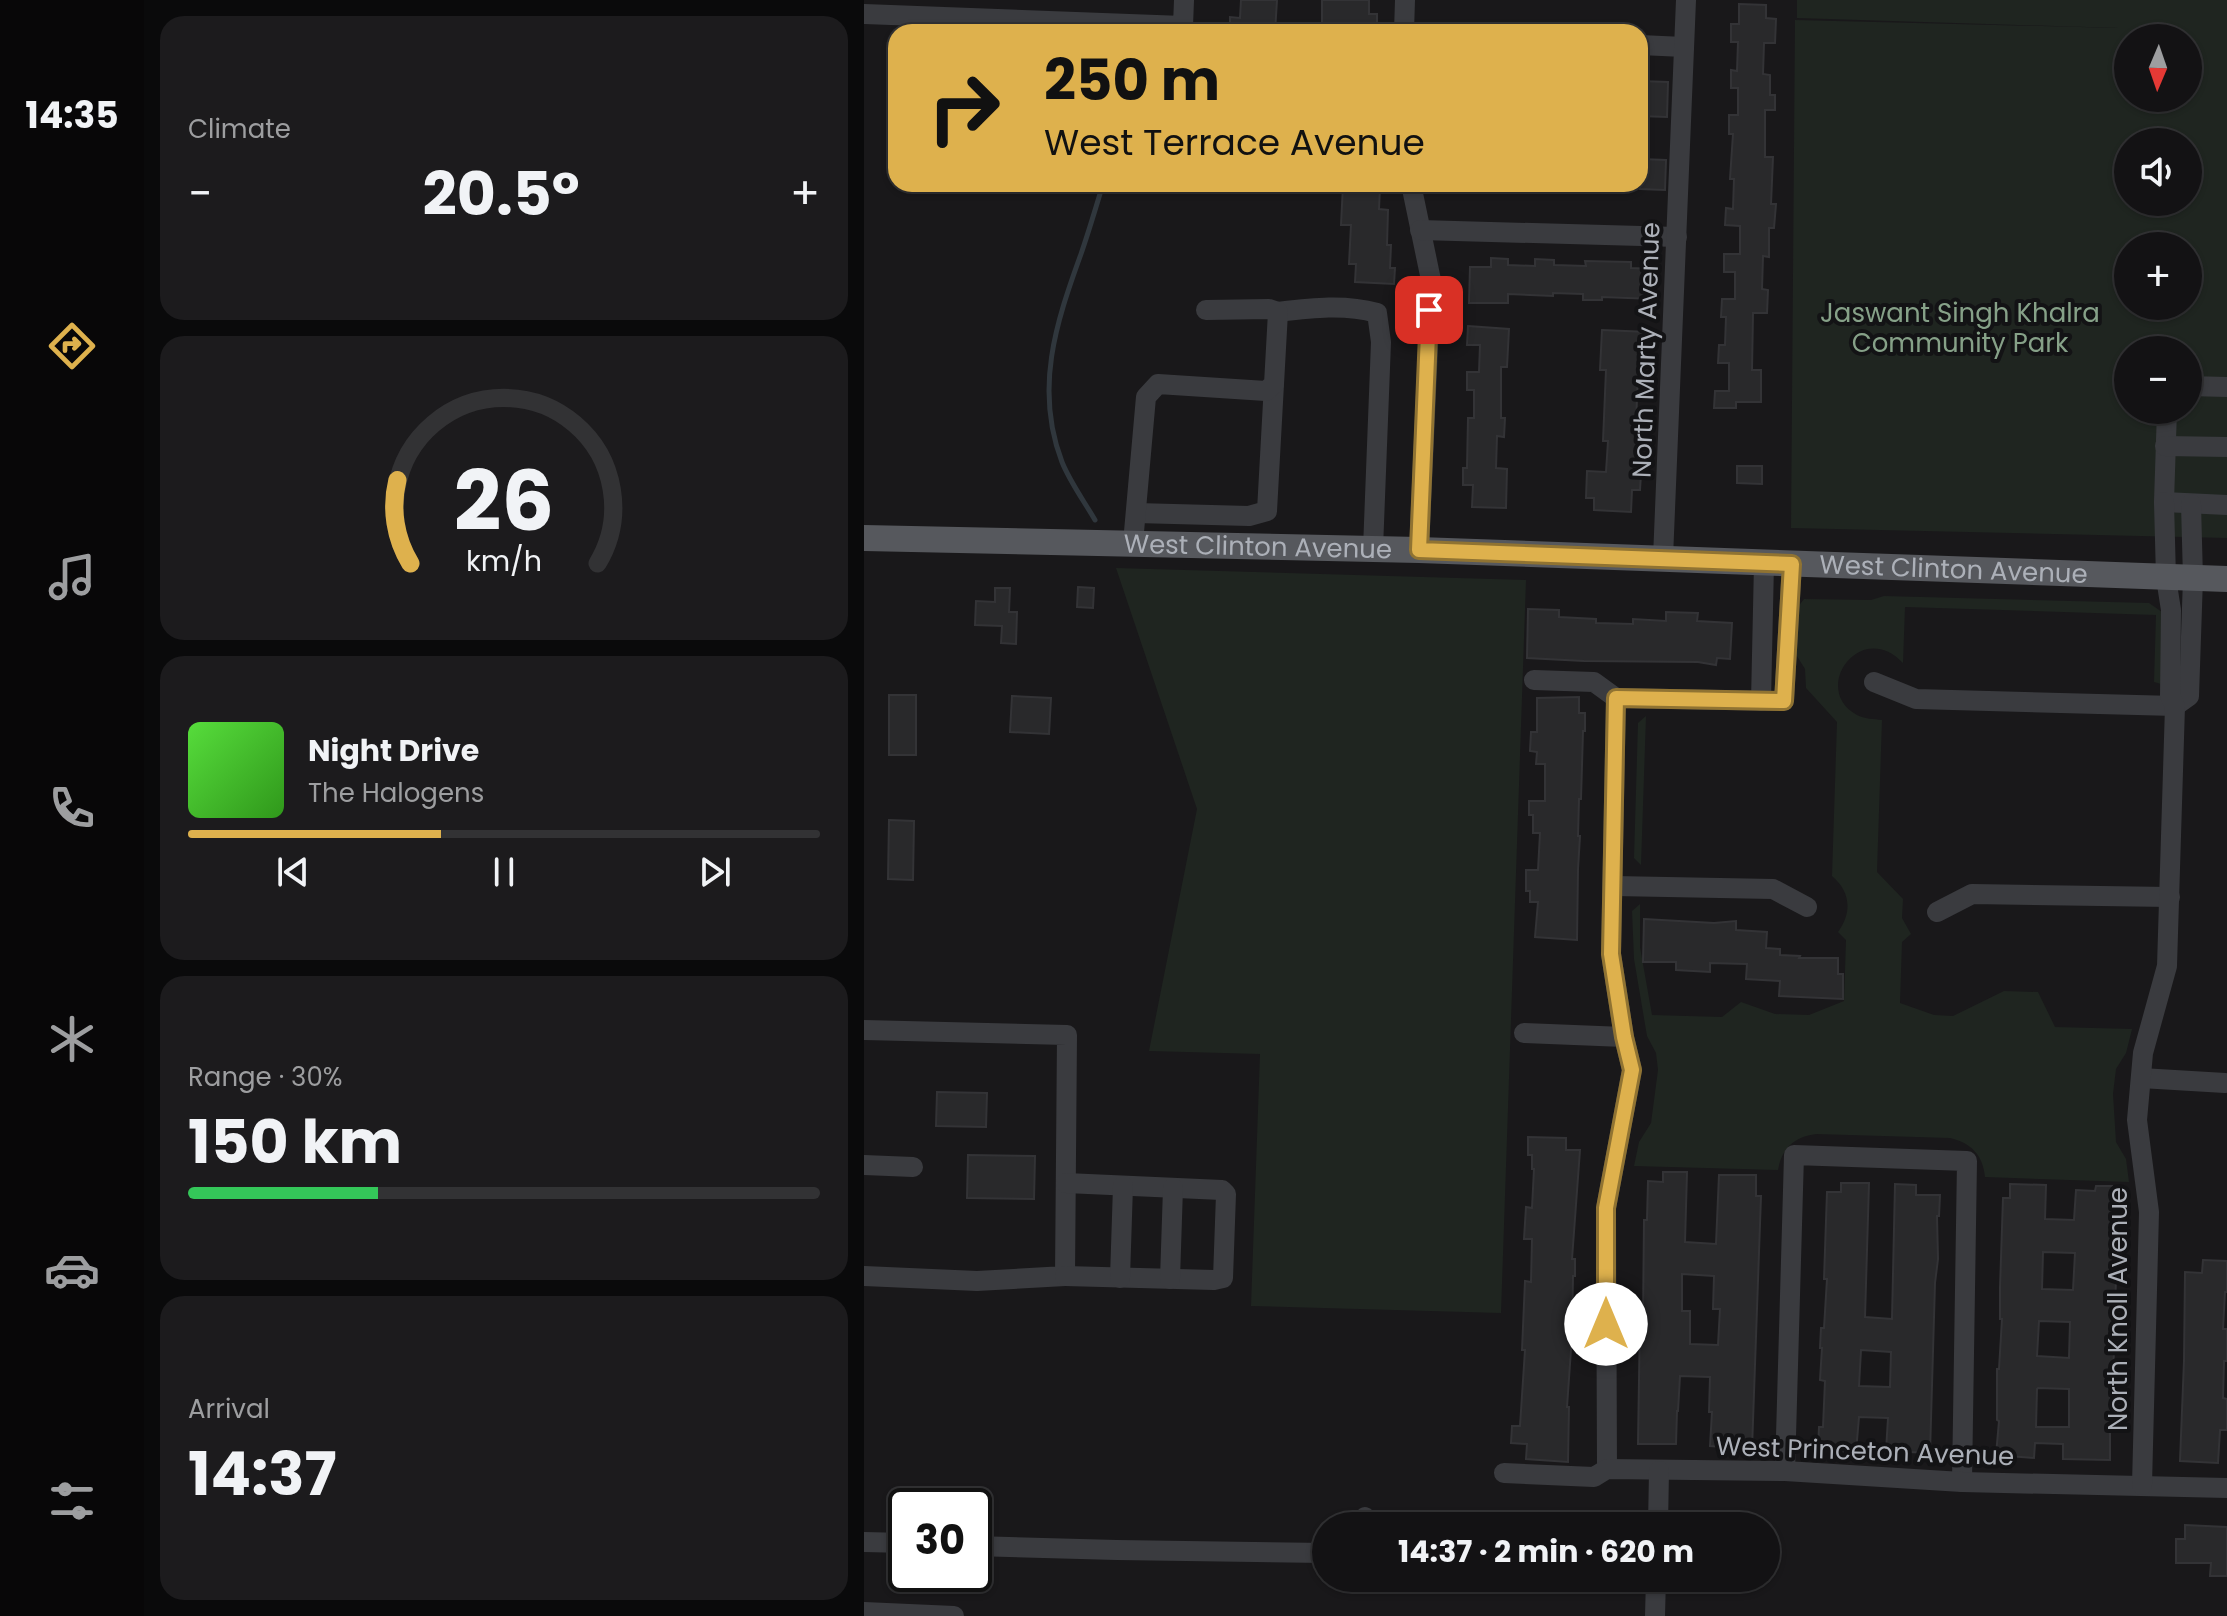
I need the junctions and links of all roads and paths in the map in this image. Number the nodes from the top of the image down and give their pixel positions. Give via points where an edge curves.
1 (1184, 0) edge
2 (1405, 0) edge
3 (1686, 0) edge
4 (864, 14) edge
5 (1130, 24) edge
6 (1183, 24) edge
7 (1404, 24) edge
8 (1648, 45) edge
9 (1684, 47) junction
10 (1413, 192) edge
11 (1420, 230) junction
12 (1677, 237) junction
13 (1206, 310) dead end
14 (1278, 312) junction
15 (1274, 384) junction
16 (2202, 386) edge
17 (2227, 387) edge
18 (2166, 424) edge
19 (2165, 446) junction
20 (2227, 447) edge
21 (2164, 502) junction
22 (2191, 504) junction
23 (2227, 505) edge
24 (1136, 513) junction
25 (864, 538) edge
26 (1133, 543) junction
27 (1373, 549) junction
28 (1419, 550) junction
29 (1663, 558) junction
30 (1764, 563) junction
31 (1792, 564) junction
32 (2166, 578) junction
33 (2193, 578) junction
34 (2227, 579) edge
35 (1534, 680) dead end
36 (1874, 682) dead end
37 (1616, 698) junction
38 (1761, 701) junction
39 (2175, 706) junction
40 (1614, 886) junction
41 (2170, 897) junction
42 (1807, 907) dead end
43 (1937, 912) dead end
44 (864, 1030) edge
45 (1524, 1033) dead end
46 (1624, 1037) junction
47 (2141, 1078) junction
48 (2225, 1083) dead end
49 (864, 1165) edge
50 (913, 1167) dead end
51 (1066, 1183) junction
52 (1123, 1186) junction
53 (1173, 1188) junction
54 (864, 1276) edge
55 (1065, 1276) junction
56 (1120, 1278) junction
57 (1170, 1279) junction
58 (1607, 1469) junction
59 (1659, 1471) junction
60 (1785, 1471) junction
61 (1504, 1473) dead end
62 (1962, 1482) junction
63 (2142, 1485) junction
64 (2227, 1488) edge
65 (1658, 1512) edge
66 (864, 1542) edge
67 (888, 1543) edge
68 (992, 1547) edge
69 (1312, 1553) edge
70 (1656, 1592) edge
71 (864, 1612) edge
72 (954, 1616) edge
73 (1655, 1616) edge

1 - 6 street
2 - 7 street
3 - 9 street, North Marty Avenue
4 - 5 street
8 - 9 street
9 - 12 street, North Marty Avenue
10 - 11 street
11 - 12 street
11 - 28 street via 1431,280
12 - 29 street, North Marty Avenue
13 - 14 street
14 - 15 street
14 - 27 street via 1357,307 1377,313 1381,342
15 - 24 street via 1266,391 1158,384 1146,397
15 - 24 street via 1267,511 1249,516
16 - 17 street
18 - 19 street, North Knoll Avenue
19 - 20 street
19 - 21 street, North Knoll Avenue
21 - 22 street
21 - 32 street, North Knoll Avenue
22 - 23 street
22 - 33 street
24 - 26 street
25 - 26 main road, West Clinton Avenue
26 - 27 main road, West Clinton Avenue
27 - 28 main road, West Clinton Avenue
28 - 29 main road, West Clinton Avenue
29 - 30 main road, West Clinton Avenue
30 - 31 main road, West Clinton Avenue
30 - 38 street
31 - 32 main road, West Clinton Avenue
31 - 38 street via 1784,701
32 - 33 main road, West Clinton Avenue
32 - 39 street, North Knoll Avenue via 2170,696
33 - 34 main road, West Clinton Avenue
33 - 39 street, North Knoll Avenue via 2189,696
35 - 37 street via 1594,682
36 - 39 street via 1916,699
37 - 38 street
37 - 40 street
39 - 41 street, North Knoll Avenue
40 - 42 street via 1773,889
40 - 46 street via 1611,954
41 - 43 street via 1972,894
41 - 47 street, North Knoll Avenue via 2167,966
44 - 51 street via 1067,1035
45 - 46 street
46 - 58 street via 1632,1070 1606,1208
47 - 48 street
47 - 63 street, North Knoll Avenue via 2137,1120 2149,1212
49 - 50 street
51 - 52 street
51 - 55 street
52 - 53 street
52 - 56 street
53 - 57 street
53 - 57 street via 1226,1194 1223,1278
54 - 55 street via 977,1281
55 - 56 street
56 - 57 street
58 - 59 street, West Princeton Avenue
58 - 61 street, West Princeton Avenue via 1594,1477
59 - 60 street, West Princeton Avenue
59 - 65 street
60 - 62 street, West Princeton Avenue
60 - 62 street via 1794,1155 1967,1161
62 - 63 street, West Princeton Avenue
63 - 64 street, West Princeton Avenue
66 - 67 street
68 - 69 street
70 - 73 street
71 - 72 street

